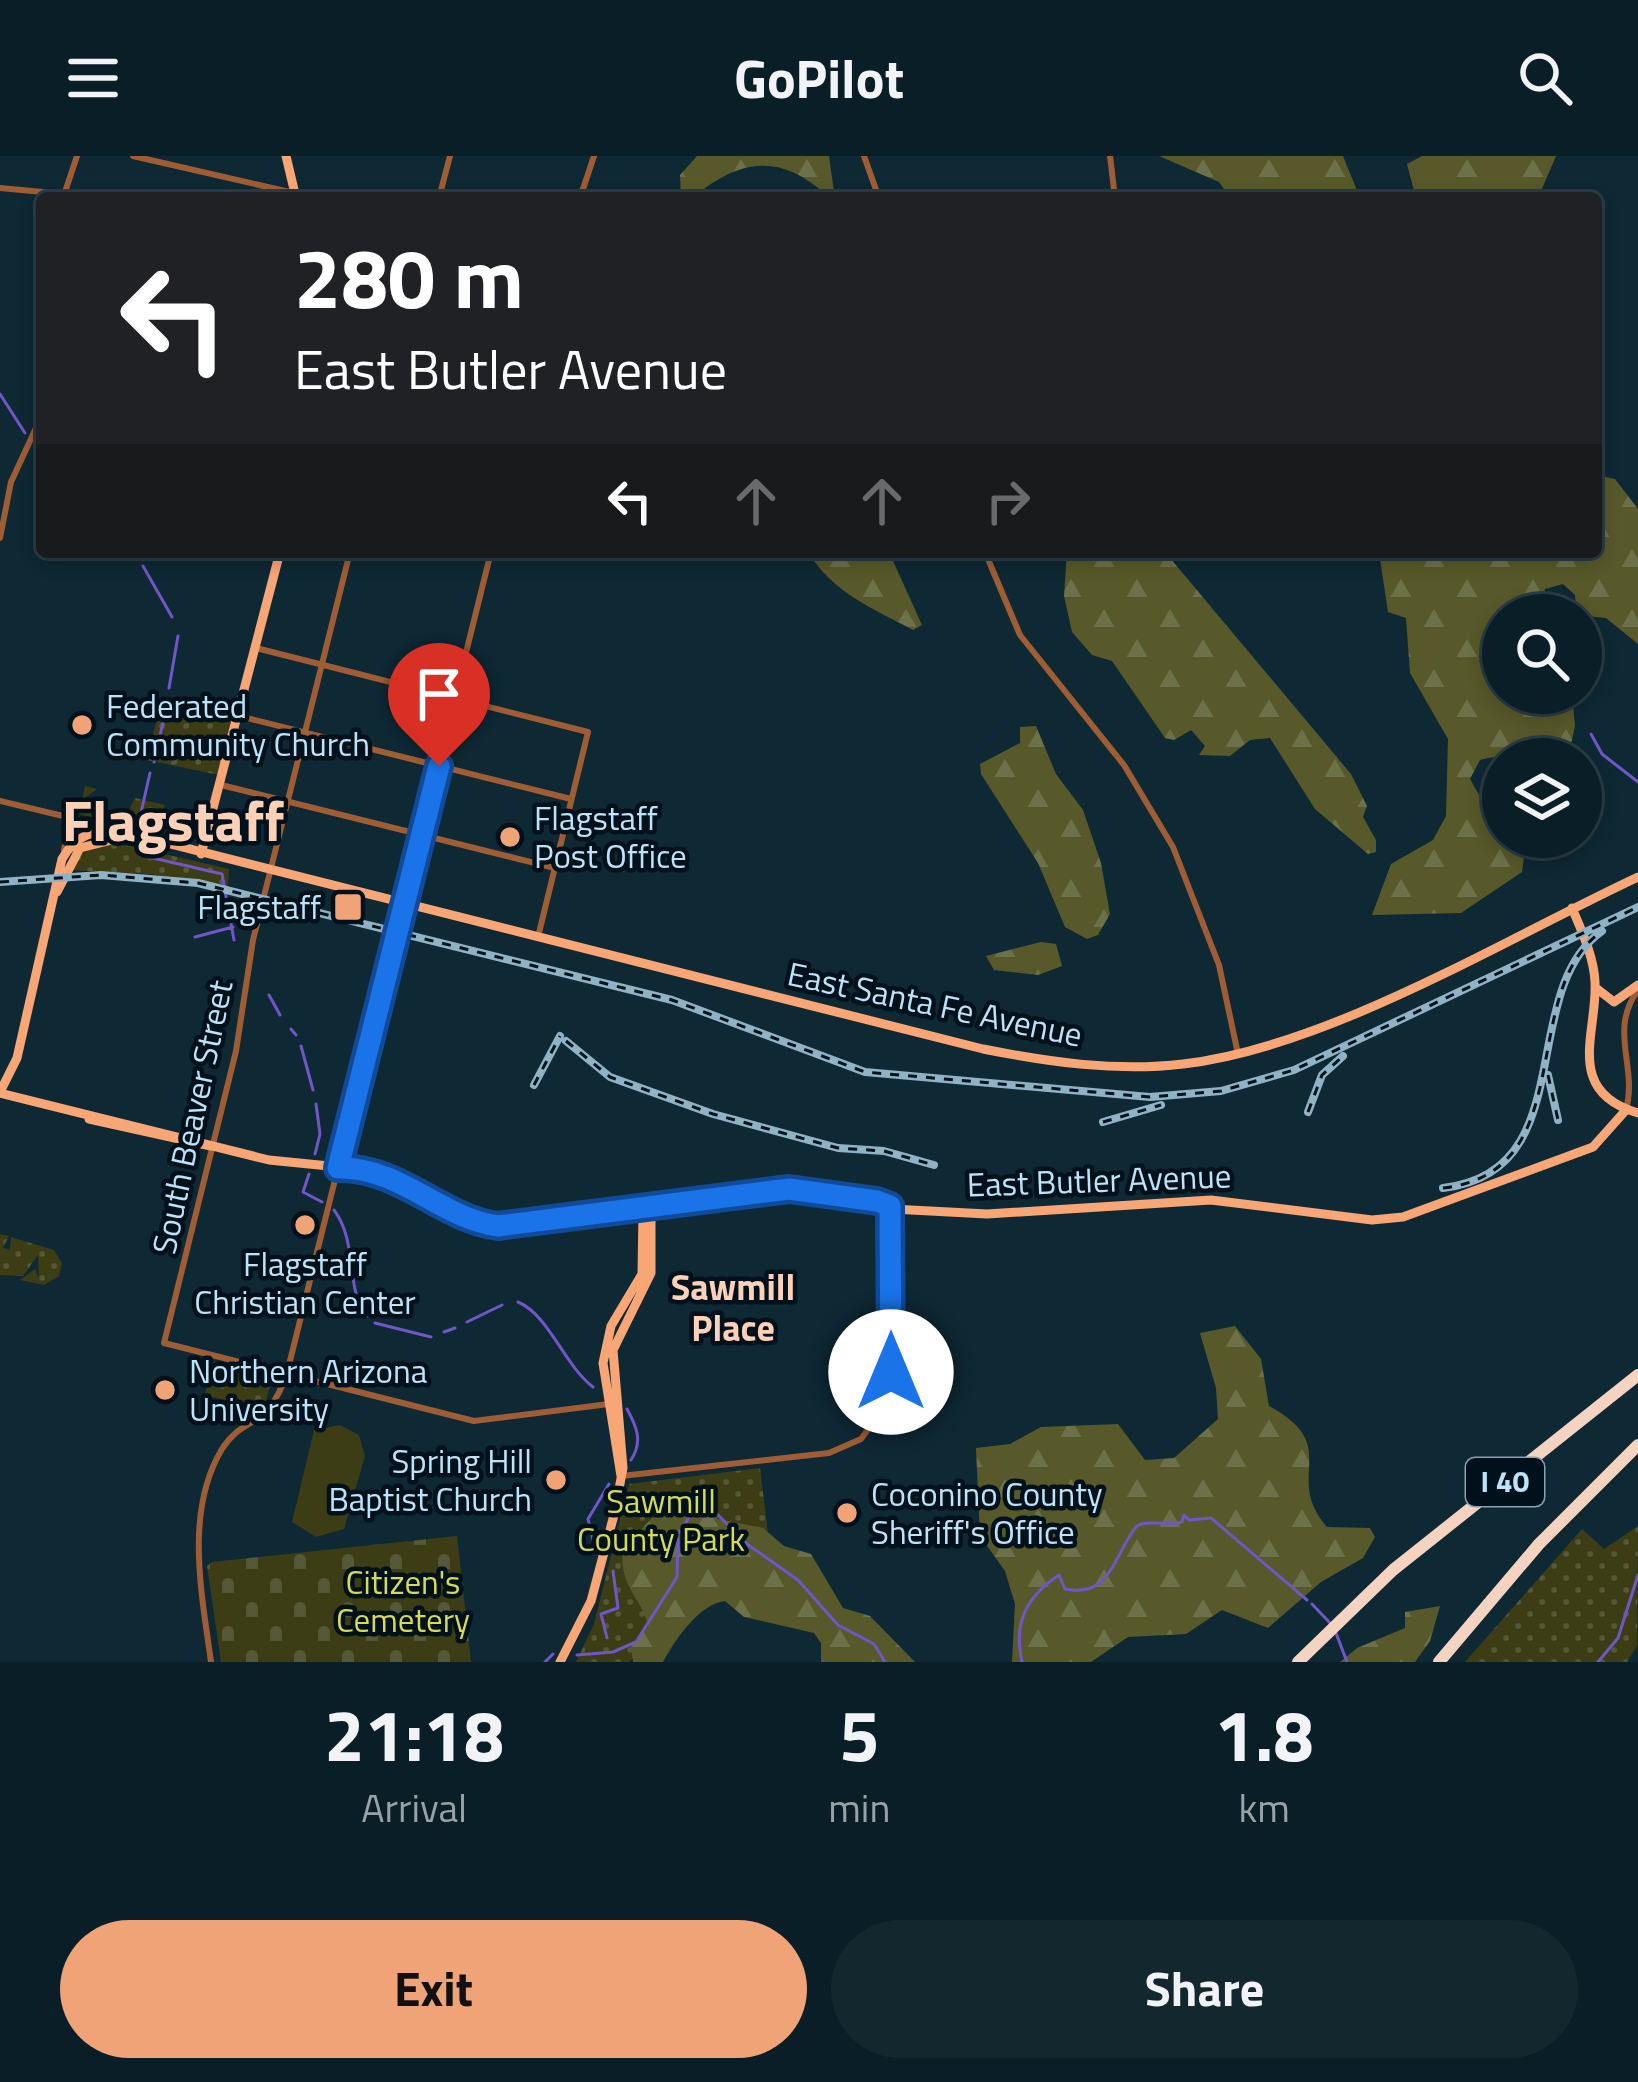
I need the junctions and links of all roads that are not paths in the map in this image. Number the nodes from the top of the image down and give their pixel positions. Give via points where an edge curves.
1 (77, 156) edge
2 (133, 156) edge
3 (286, 156) edge
4 (450, 156) edge
5 (593, 156) edge
6 (864, 156) edge
7 (1110, 156) edge
8 (0, 188) edge
9 (64, 192) edge
10 (283, 192) edge
11 (294, 192) edge
12 (441, 192) edge
13 (582, 192) edge
14 (877, 192) edge
15 (1114, 192) edge
16 (36, 193) edge
17 (36, 428) edge
18 (0, 538) edge
19 (278, 558) edge
20 (348, 558) edge
21 (490, 558) edge
22 (990, 558) edge
23 (256, 648) junction
24 (322, 664) junction
25 (456, 699) junction
26 (238, 716) junction
27 (305, 733) junction
28 (439, 766) junction
29 (221, 785) junction
30 (571, 799) junction
31 (0, 801) edge
32 (289, 802) junction
33 (71, 818) junction
34 (90, 831) junction
35 (124, 833) junction
36 (422, 835) junction
37 (64, 854) junction
38 (201, 854) junction
39 (555, 868) junction
40 (270, 872) junction
41 (1638, 877) edge
42 (56, 892) junction
43 (404, 906) junction
44 (1572, 908) junction
45 (538, 939) junction
46 (1596, 986) junction
47 (1638, 988) edge
48 (1238, 1054) junction
49 (1, 1091) edge
50 (1626, 1109) junction
51 (1638, 1113) edge
52 (161, 1131) junction
53 (144, 1133) junction
54 (211, 1146) junction
55 (338, 1168) junction
56 (890, 1206) junction
57 (647, 1212) junction
58 (642, 1274) junction
59 (634, 1312) junction
60 (287, 1373) junction
61 (1638, 1375) edge
62 (611, 1404) junction
63 (1638, 1445) edge
64 (621, 1476) junction
65 (1301, 1660) edge
66 (211, 1662) edge
67 (560, 1662) edge
68 (1439, 1662) edge

1 - 9 street
2 - 10 street
3 - 11 main road
4 - 12 street
5 - 13 street
6 - 14 street
7 - 15 street
8 - 16 street
17 - 18 street via 11,482
19 - 23 main road
20 - 24 street, South Beaver Street
21 - 25 street
22 - 48 street via 1020,634 1124,765 1174,847 1225,983
23 - 24 street
23 - 26 main road
24 - 25 street
24 - 27 street, South Beaver Street
25 - 28 street
25 - 30 street via 589,732
26 - 27 street
26 - 29 main road
27 - 28 street
27 - 32 street, South Beaver Street
28 - 30 street
28 - 36 street
29 - 32 street
29 - 38 main road
30 - 39 street
31 - 33 street
32 - 36 street
32 - 40 street, South Beaver Street
33 - 34 street
33 - 37 street
34 - 35 main road, East Santa Fe Avenue
34 - 35 street
34 - 37 main road
34 - 42 main road
35 - 38 main road, East Santa Fe Avenue
36 - 39 street
36 - 43 street
37 - 42 main road
38 - 40 main road, East Santa Fe Avenue
39 - 45 street
40 - 43 main road, East Santa Fe Avenue
40 - 54 street, South Beaver Street
41 - 44 main road, East Santa Fe Avenue
42 - 49 main road
43 - 45 main road, East Santa Fe Avenue
43 - 55 street
44 - 46 main road
44 - 48 main road, East Santa Fe Avenue via 1323,1026
45 - 48 main road, East Santa Fe Avenue via 1022,1057 1134,1067
46 - 47 main road via 1614,1002
46 - 50 main road via 1589,1064
47 - 50 street via 1623,1022 1636,1076
49 - 52 main road
49 - 53 main road
50 - 51 main road
50 - 56 main road, East Butler Avenue via 1593,1147 1402,1217 1211,1200 1006,1214
52 - 53 main road
52 - 54 main road
53 - 54 main road
54 - 55 main road, East Butler Avenue
54 - 60 street, South Beaver Street via 164,1343
55 - 57 main road, East Butler Avenue via 404,1182 482,1224
55 - 60 street
56 - 57 main road, East Butler Avenue via 804,1189
56 - 64 street via 893,1360 876,1419 861,1439 829,1453
57 - 58 main road
57 - 59 main road via 651,1273
58 - 59 street
58 - 62 main road via 605,1346
59 - 62 main road via 613,1350
60 - 62 street via 474,1421
60 - 66 street via 269,1413 223,1448 216,1463 196,1541
61 - 65 highway, I 40 via 1372,1589
62 - 64 main road
63 - 68 highway, I 40 via 1539,1544
64 - 67 main road via 591,1601

